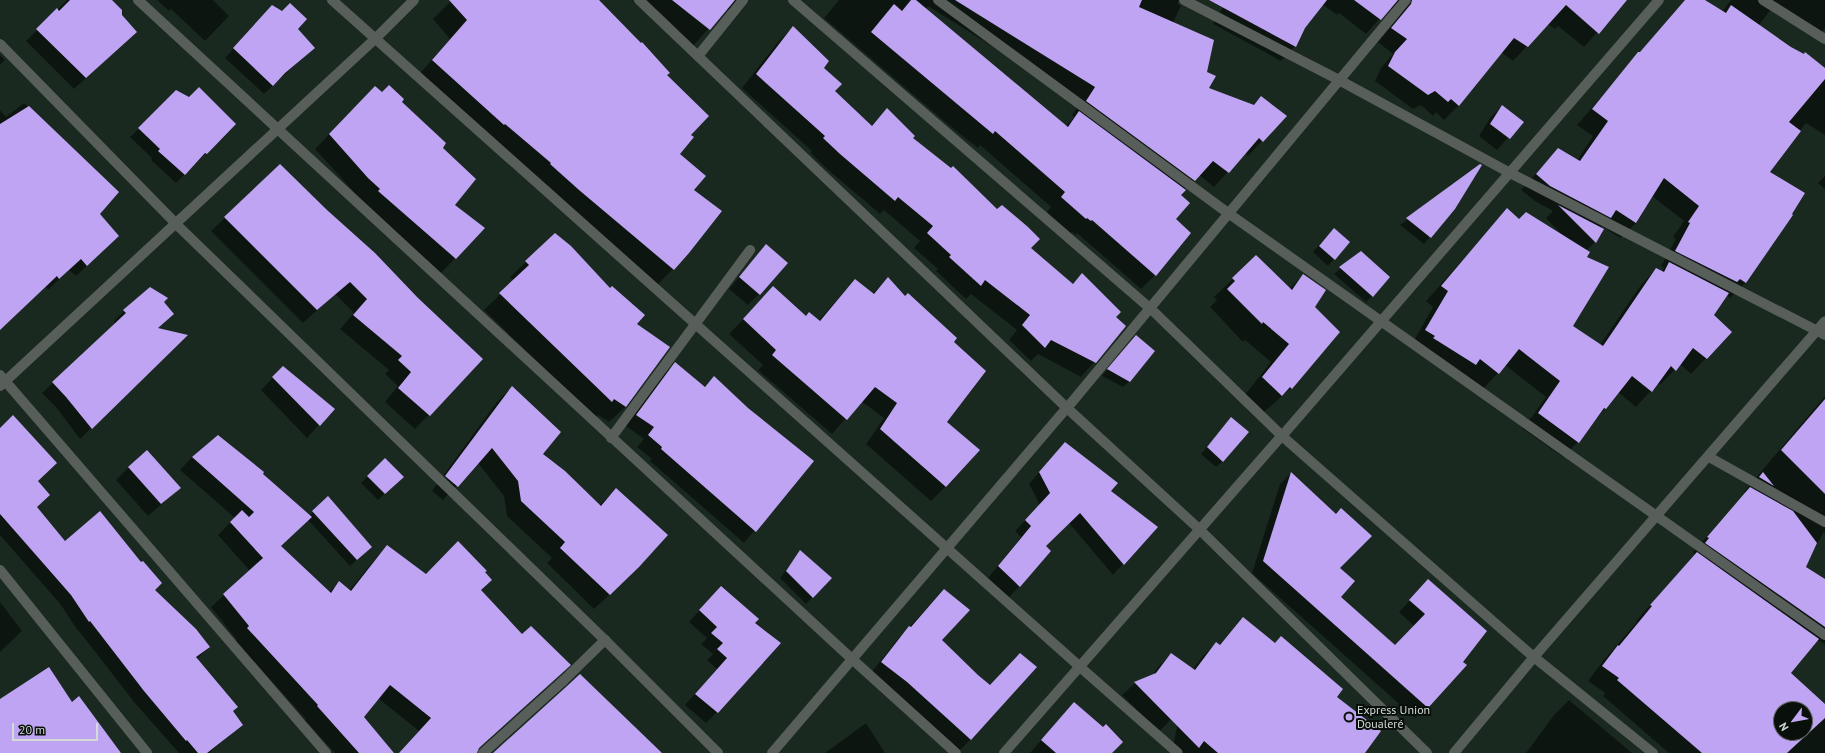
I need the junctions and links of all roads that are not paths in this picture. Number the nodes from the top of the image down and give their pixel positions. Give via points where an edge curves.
1 (138, 0) edge
2 (332, 0) edge
3 (414, 0) edge
4 (639, 0) edge
5 (743, 0) edge
6 (793, 0) edge
7 (938, 0) edge
8 (1184, 0) edge
9 (1406, 0) edge
10 (1658, 0) edge
11 (1763, 0) edge
12 (375, 39) junction
13 (1825, 39) edge
14 (0, 44) edge
15 (698, 56) junction
16 (1339, 80) junction
17 (277, 130) junction
18 (1510, 173) junction
19 (1228, 213) junction
20 (176, 224) junction
21 (750, 250) dead end
22 (1150, 308) junction
23 (1825, 321) edge
24 (1380, 322) junction
25 (694, 323) junction
26 (1821, 333) edge
27 (2, 381) edge
28 (1067, 408) junction
29 (1282, 436) junction
30 (611, 438) junction
31 (1709, 457) junction
32 (1657, 516) junction
33 (1825, 522) edge
34 (1200, 530) junction
35 (947, 548) junction
36 (0, 570) edge
37 (1825, 635) edge
38 (605, 640) junction
39 (1534, 657) junction
40 (852, 659) junction
41 (1080, 668) junction
42 (147, 753) edge
43 (326, 753) edge
44 (483, 753) edge
45 (718, 753) edge
46 (772, 753) edge
47 (956, 753) edge
48 (1004, 753) edge
49 (1178, 753) edge
50 (1427, 753) edge
51 (1454, 753) edge
52 (1653, 753) edge

1 - 17 street
2 - 12 street
3 - 12 street
4 - 15 street
5 - 15 street
6 - 22 street
7 - 19 street
8 - 16 street
9 - 16 street
10 - 18 street
11 - 13 street
12 - 17 street
12 - 25 street
14 - 20 street
15 - 28 street
16 - 18 street
16 - 19 street
17 - 20 street
17 - 30 street
18 - 24 street
18 - 26 street
19 - 22 street
19 - 24 street
20 - 27 street
20 - 38 street
21 - 25 street
22 - 28 street
22 - 29 street
23 - 26 street
24 - 29 street
24 - 32 street
25 - 30 street
25 - 35 street
26 - 31 street
27 - 43 street
28 - 34 street
28 - 35 street
29 - 34 street
29 - 39 street
30 - 40 street
31 - 32 street
31 - 33 street
32 - 37 street
32 - 39 street
34 - 41 street
34 - 50 street
35 - 40 street
35 - 41 street
36 - 42 street
38 - 44 street
38 - 45 street
39 - 51 street
39 - 52 street
40 - 46 street
40 - 47 street
41 - 48 street
41 - 49 street

